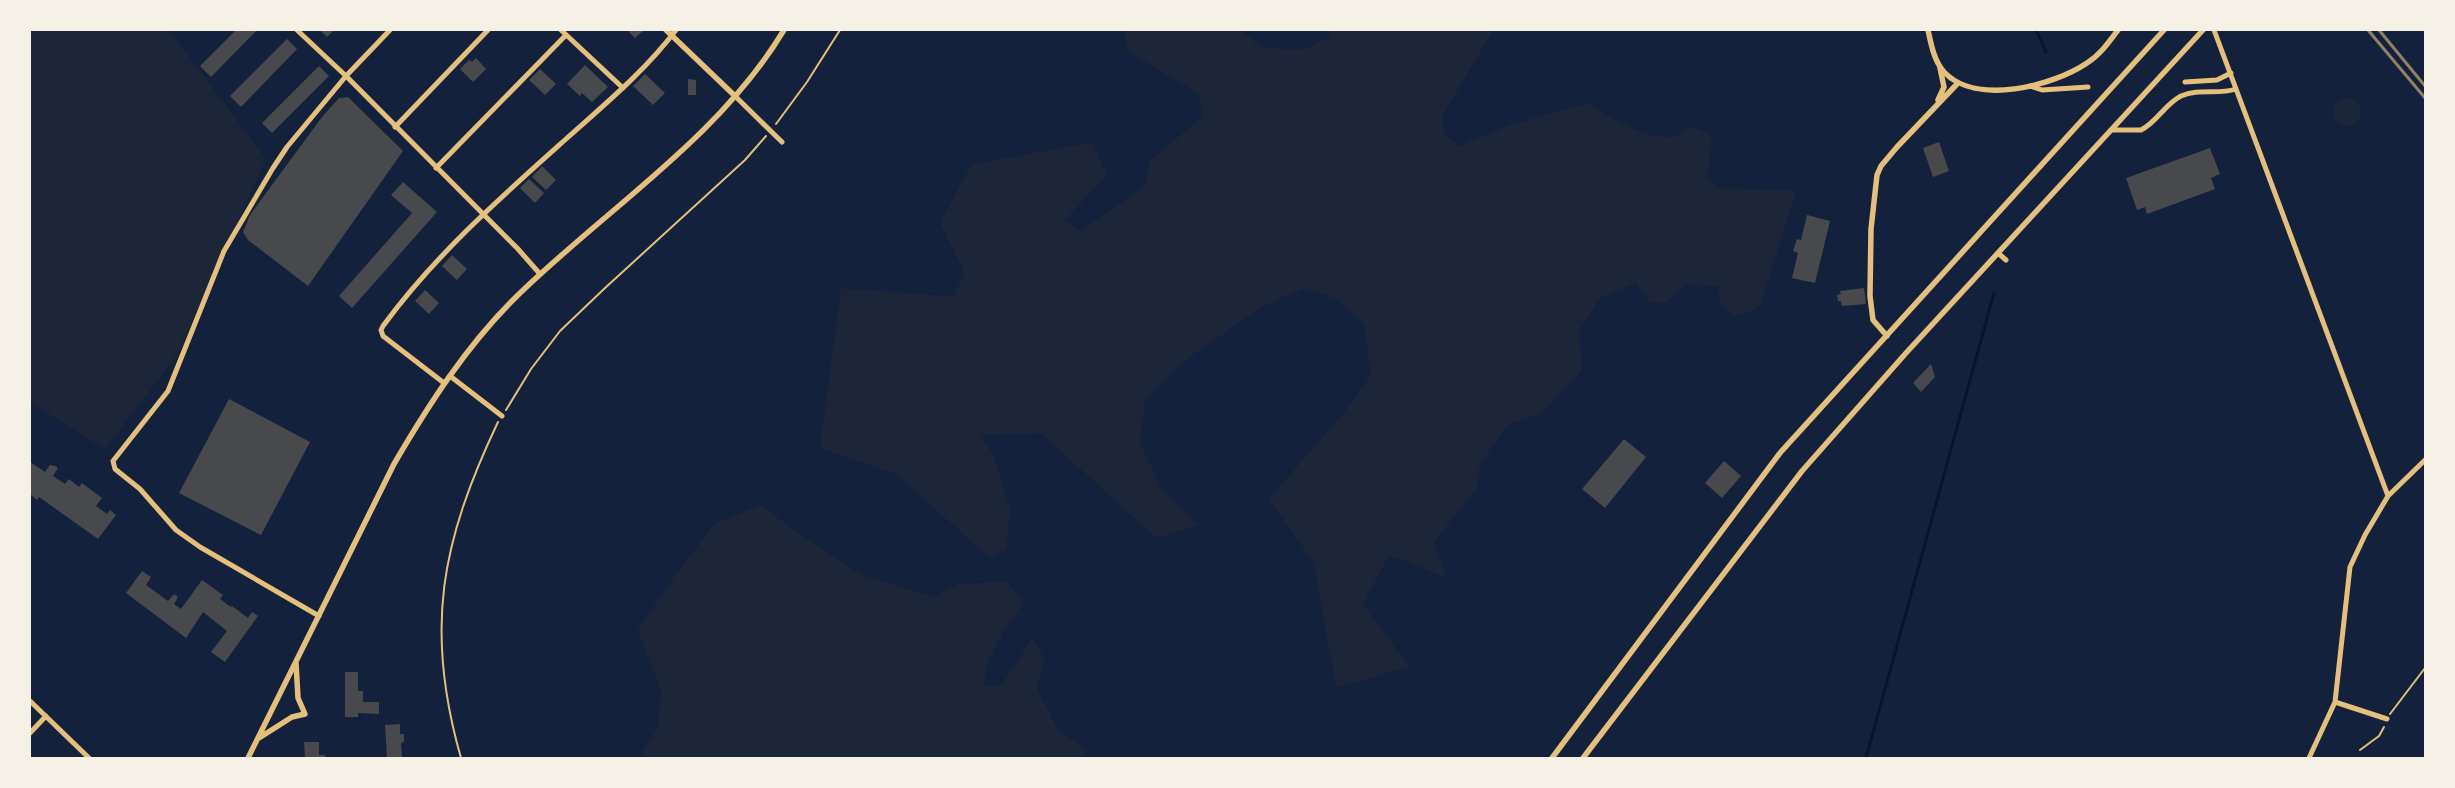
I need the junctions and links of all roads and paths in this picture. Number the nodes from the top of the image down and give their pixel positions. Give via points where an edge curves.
1 (296, 30) edge
2 (390, 30) edge
3 (488, 30) edge
4 (561, 30) edge
5 (666, 30) edge
6 (676, 30) edge
7 (784, 30) edge
8 (840, 30) edge
9 (1928, 30) edge
10 (2118, 30) edge
11 (2164, 30) edge
12 (2203, 30) edge
13 (2214, 30) edge
14 (566, 34) junction
15 (672, 36) junction
16 (1940, 66) junction
17 (2230, 73) junction
18 (346, 76) junction
19 (2185, 82) dead end
20 (1958, 83) junction
21 (2029, 86) junction
22 (2088, 87) dead end
23 (623, 88) junction
24 (2236, 89) junction
25 (735, 96) junction
26 (1936, 104) junction
27 (776, 124) dead end
28 (395, 128) junction
29 (2112, 130) junction
30 (770, 132) dead end
31 (782, 142) dead end
32 (436, 168) junction
33 (482, 214) junction
34 (1998, 253) junction
35 (2006, 260) dead end
36 (540, 274) junction
37 (1886, 336) junction
38 (450, 376) junction
39 (444, 383) junction
40 (502, 416) junction
41 (2425, 460) edge
42 (2388, 496) junction
43 (318, 616) junction
44 (296, 661) junction
45 (2425, 668) edge
46 (30, 701) edge
47 (2335, 702) junction
48 (46, 716) junction
49 (2387, 719) junction
50 (30, 733) edge
51 (257, 740) junction
52 (2360, 750) dead end
53 (89, 758) edge
54 (248, 758) edge
55 (460, 758) edge
56 (1552, 758) edge
57 (1583, 758) edge
58 (2309, 758) edge

1 - 18 street
2 - 18 street
3 - 28 street
4 - 14 street
5 - 15 street
6 - 15 street
7 - 25 street
8 - 27 path
9 - 16 street
10 - 21 street via 2088,62 2071,73
11 - 37 street
12 - 29 street
13 - 17 street
14 - 23 street
14 - 32 street
15 - 23 street
15 - 25 street
16 - 20 street
16 - 26 street via 1943,90
17 - 19 street via 2217,80
17 - 24 street
18 - 28 street
18 - 43 street via 287,147 224,250 175,378 155,410 114,457 115,469 140,489 176,530
20 - 21 street via 1996,91
20 - 26 street
21 - 22 street via 2042,90
23 - 33 street
24 - 29 street via 2189,93 2173,102 2141,130
24 - 42 street
25 - 31 street
25 - 36 street via 654,174
26 - 37 street via 1881,166 1877,175 1871,229 1870,296 1873,320
28 - 32 street
29 - 34 street
30 - 40 path via 745,160 560,331 531,369
32 - 33 street
33 - 36 street
33 - 39 street via 430,269 381,330 383,336 411,360
34 - 35 street
34 - 57 street via 1802,470
36 - 38 street via 496,317
37 - 56 street via 1780,453
38 - 39 street
38 - 40 street
39 - 43 street via 394,464
40 - 55 path via 473,476 453,536 443,586 440,630 442,678
41 - 42 street
42 - 47 street via 2348,572
43 - 44 street
44 - 51 street
44 - 51 street via 298,698 305,714 292,718
45 - 49 path
46 - 48 street
47 - 49 street
47 - 58 street
48 - 50 street
48 - 53 street
49 - 52 path via 2379,736
51 - 54 street

